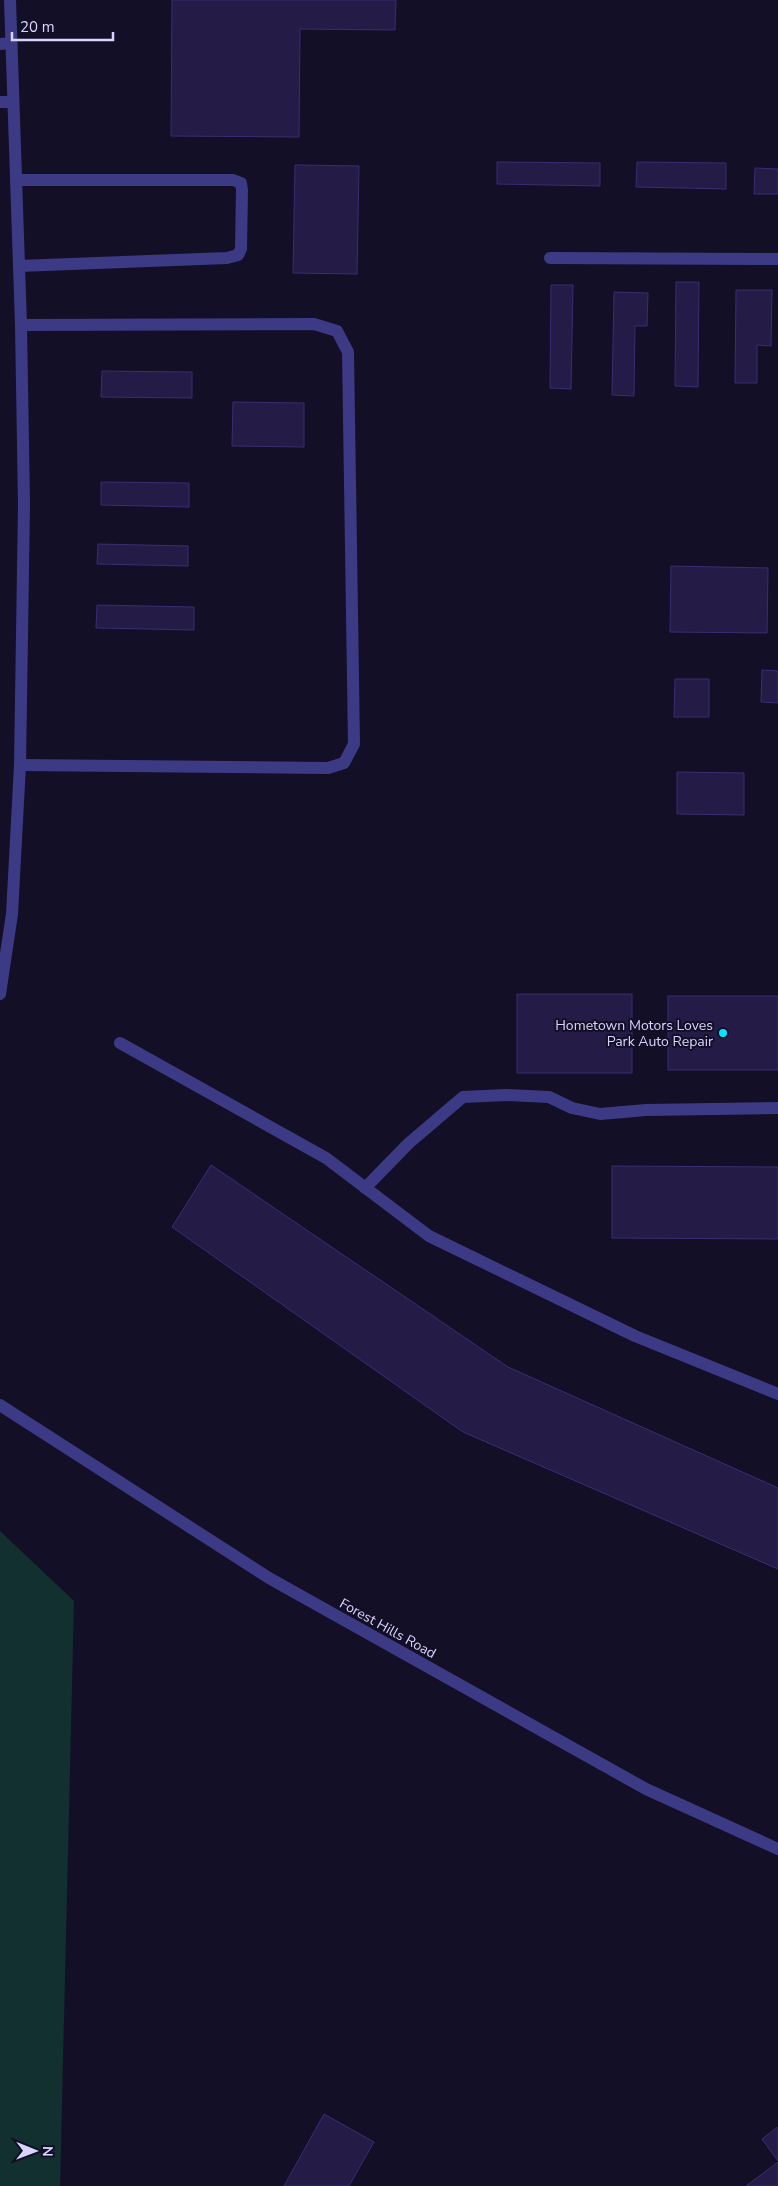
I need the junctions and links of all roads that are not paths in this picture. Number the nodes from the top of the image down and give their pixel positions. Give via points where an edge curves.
1 (10, 0) edge
2 (5, 43) edge
3 (6, 102) edge
4 (16, 180) junction
5 (550, 258) dead end
6 (778, 259) edge
7 (19, 266) junction
8 (21, 325) junction
9 (20, 765) junction
10 (0, 994) edge
11 (120, 1042) dead end
12 (778, 1108) edge
13 (365, 1188) junction
14 (778, 1394) edge
15 (0, 1405) edge
16 (778, 1848) edge

1 - 2 street
2 - 3 street
3 - 4 street
4 - 7 street
4 - 7 street via 234,180 241,183 242,190 241,249 238,255
5 - 6 street
7 - 8 street
8 - 9 street via 24,504
8 - 9 street via 314,324 337,331 348,352 354,744 344,763 328,768
9 - 10 street via 12,914
11 - 13 street via 326,1158
12 - 13 street via 600,1114 572,1108 549,1097 463,1097 409,1143
13 - 14 street via 430,1236 635,1336
15 - 16 street, Forest Hills Road via 269,1578 646,1789

